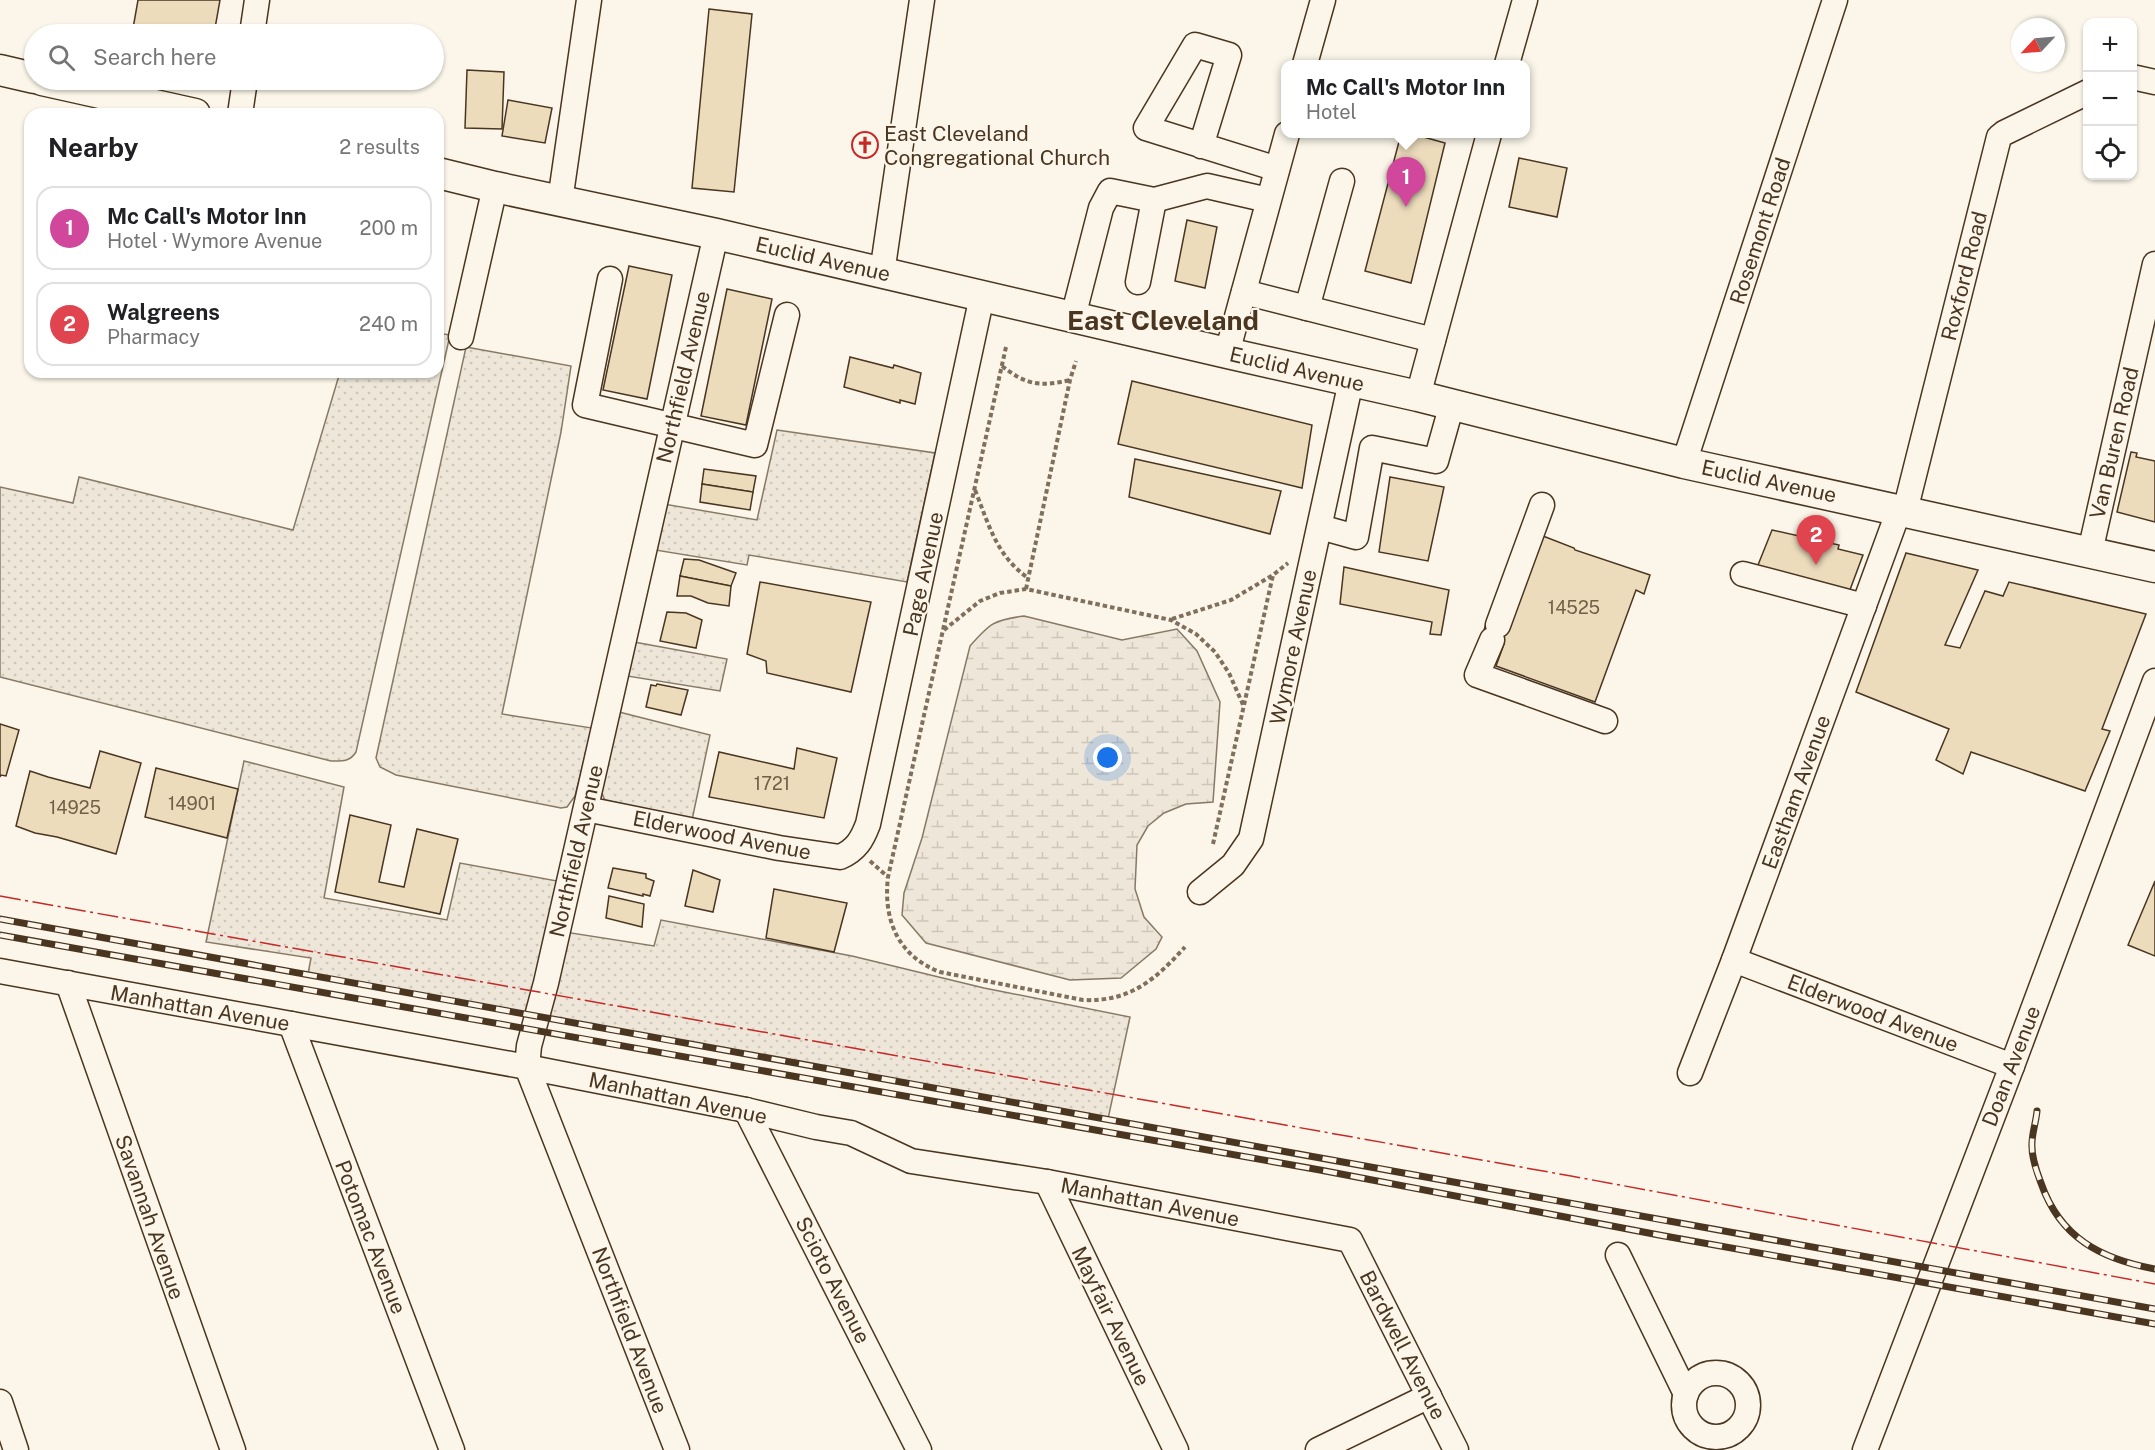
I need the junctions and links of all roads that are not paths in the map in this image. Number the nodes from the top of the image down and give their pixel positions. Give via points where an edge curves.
1 (257, 0) edge
2 (589, 0) edge
3 (922, 0) edge
4 (1323, 0) edge
5 (1524, 0) edge
6 (1835, 0) edge
7 (253, 24) edge
8 (1306, 60) edge
9 (1508, 60) edge
10 (0, 70) edge
11 (24, 76) edge
12 (2137, 78) edge
13 (2155, 82) edge
14 (87, 90) edge
15 (244, 90) edge
16 (2083, 94) edge
17 (168, 108) edge
18 (241, 108) edge
19 (1286, 138) edge
20 (1488, 138) edge
21 (1201, 146) dead end
22 (1277, 169) junction
23 (444, 174) edge
24 (1342, 182) dead end
25 (495, 187) junction
26 (1154, 200) junction
27 (1269, 200) junction
28 (560, 201) junction
29 (716, 234) junction
30 (2155, 264) edge
31 (882, 273) junction
32 (610, 279) dead end
33 (1138, 282) dead end
34 (1244, 292) junction
35 (982, 296) junction
36 (1307, 308) junction
37 (788, 315) dead end
38 (1072, 317) junction
39 (461, 337) dead end
40 (1433, 340) junction
41 (1227, 353) junction
42 (1351, 381) junction
43 (1418, 396) junction
44 (1452, 404) junction
45 (672, 426) junction
46 (1684, 463) junction
47 (1542, 505) dead end
48 (1902, 511) junction
49 (1320, 527) junction
50 (2090, 552) junction
51 (2155, 567) edge
52 (1743, 574) dead end
53 (1864, 606) junction
54 (2155, 681) edge
55 (1605, 721) dead end
56 (586, 808) junction
57 (862, 854) joint
58 (1200, 892) dead end
59 (1734, 960) junction
60 (0, 971) edge
61 (68, 983) junction
62 (291, 1024) junction
63 (2012, 1066) junction
64 (527, 1067) junction
65 (1690, 1073) dead end
66 (746, 1110) junction
67 (1047, 1182) junction
68 (1350, 1240) joint
69 (1618, 1255) dead end
70 (1686, 1394) junction
71 (1429, 1396) junction
72 (0, 1402) edge
73 (1726, 1442) edge
74 (16, 1450) edge
75 (233, 1450) edge
76 (452, 1450) edge
77 (677, 1450) edge
78 (919, 1450) edge
79 (1176, 1450) edge
80 (1318, 1450) edge
81 (1456, 1450) edge
82 (1864, 1450) edge

1 - 7 street
2 - 28 street
3 - 31 street
4 - 8 street
5 - 9 street
6 - 46 street, Rosemont Road
10 - 11 main road
12 - 13 street
14 - 17 main road
15 - 18 street
16 - 48 street, Roxford Road via 1999,137
19 - 22 street
20 - 40 street
21 - 22 street
22 - 27 street
23 - 25 main road, Euclid Avenue
24 - 36 street
25 - 28 main road, Euclid Avenue
25 - 39 street
26 - 27 street via 1207,186
26 - 33 street
26 - 38 street via 1110,191 1101,208
27 - 34 street
28 - 29 main road, Euclid Avenue
29 - 31 main road, Euclid Avenue
29 - 45 street, Northfield Avenue
30 - 50 street, Van Buren Road
31 - 35 main road, Euclid Avenue
32 - 45 street via 585,405
34 - 36 street
34 - 41 street
35 - 38 main road, Euclid Avenue
35 - 57 street, Page Avenue
36 - 40 street
37 - 45 street via 755,445
38 - 41 main road, Euclid Avenue
40 - 43 street
41 - 42 main road, Euclid Avenue
42 - 43 main road, Euclid Avenue
42 - 49 street, Wymore Avenue
43 - 44 main road, Euclid Avenue
44 - 46 main road, Euclid Avenue
44 - 49 street via 1436,461 1372,448 1356,537
45 - 56 street, Northfield Avenue
46 - 48 main road, Euclid Avenue
47 - 55 street via 1477,675
48 - 50 main road, Euclid Avenue
48 - 53 street, Eastham Avenue
49 - 58 street, Wymore Avenue via 1251,839 1233,865
50 - 51 main road, Euclid Avenue
52 - 53 street
53 - 59 street, Eastham Avenue
54 - 63 street, Doan Avenue
56 - 57 street, Elderwood Avenue via 779,848 840,857
56 - 64 street, Northfield Avenue
59 - 63 street, Elderwood Avenue
59 - 65 street, Eastham Avenue
60 - 61 street, Manhattan Avenue
61 - 62 street, Manhattan Avenue
61 - 75 street, Savannah Avenue
62 - 64 street, Manhattan Avenue
62 - 76 street, Potomac Avenue
63 - 82 street, Doan Avenue
64 - 66 street, Manhattan Avenue
64 - 77 street, Northfield Avenue
66 - 67 street, Manhattan Avenue via 851,1133 910,1161
66 - 78 street, Scioto Avenue
67 - 68 street, Manhattan Avenue
67 - 79 street, Mayfair Avenue
68 - 71 street, Bardwell Avenue
69 - 70 street
70 - 73 street via 1685,1415 1690,1424 1707,1437
70 - 73 street via 1707,1374 1717,1373 1736,1380 1743,1388 1748,1409 1745,1420
71 - 80 street
71 - 81 street, Bardwell Avenue
72 - 74 street

